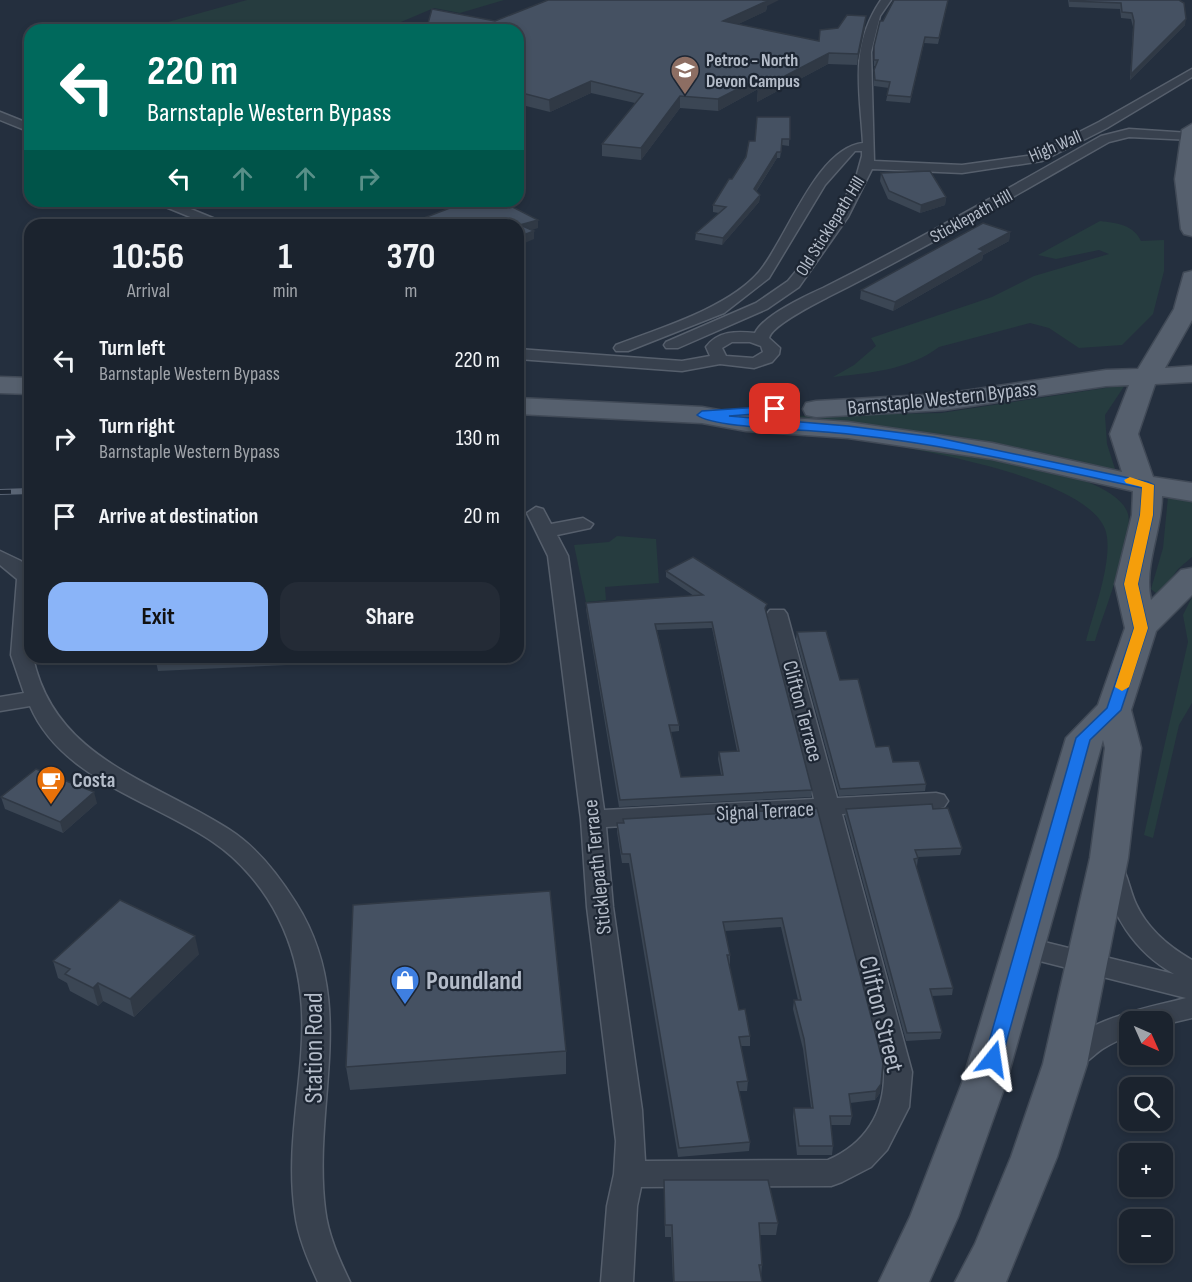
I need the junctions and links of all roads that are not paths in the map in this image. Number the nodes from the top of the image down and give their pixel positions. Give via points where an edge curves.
1 (886, 0) edge
2 (1192, 72) edge
3 (0, 116) edge
4 (24, 126) edge
5 (1191, 133) edge
6 (869, 146) junction
7 (867, 165) junction
8 (174, 207) edge
9 (207, 219) edge
10 (1192, 229) edge
11 (1192, 278) edge
12 (761, 340) junction
13 (672, 345) dead end
14 (622, 348) dead end
15 (524, 354) edge
16 (720, 359) junction
17 (1192, 374) edge
18 (1146, 376) junction
19 (0, 385) edge
20 (24, 386) edge
21 (524, 406) edge
22 (791, 417) junction
23 (1144, 484) junction
24 (1192, 492) edge
25 (583, 524) dead end
26 (0, 556) edge
27 (24, 575) edge
28 (1192, 577) edge
29 (777, 614) dead end
30 (24, 625) edge
31 (1141, 628) junction
32 (24, 662) edge
33 (24, 663) edge
34 (35, 698) junction
35 (0, 704) edge
36 (1114, 710) junction
37 (936, 801) dead end
38 (828, 807) junction
39 (593, 819) junction
40 (1108, 858) junction
41 (1024, 947) junction
42 (1086, 963) junction
43 (1192, 972) edge
44 (1192, 989) edge
45 (1192, 1007) edge
46 (1173, 1012) edge
47 (1119, 1028) edge
48 (1065, 1064) junction
49 (628, 1174) junction
50 (334, 1282) edge
51 (618, 1282) edge
52 (904, 1282) edge
53 (980, 1282) edge

1 - 6 street, Old Sticklepath Hill via 867,37 864,61
2 - 7 street, High Wall via 1103,125 1037,158 962,169
3 - 4 street
5 - 10 main road via 1184,173
5 - 12 street, Sticklepath Hill via 1129,133 1105,139 899,256 816,297 774,322 763,331
6 - 7 street, Old Sticklepath Hill
6 - 14 street via 851,148 819,183 764,275 719,310
7 - 13 street, Old Sticklepath Hill via 859,187 791,286 750,314
8 - 9 street
11 - 18 main road via 1186,309
12 - 16 street via 738,336 722,340 714,347
12 - 16 street via 772,348 768,358 747,363
15 - 16 street via 672,366
17 - 18 main road, Barnstaple Western Bypass
18 - 22 main road, Barnstaple Western Bypass
18 - 23 main road via 1124,434 1127,450
19 - 20 main road
21 - 22 main road, Barnstaple Western Bypass via 702,415 746,423
22 - 23 main road, Barnstaple Western Bypass via 992,451
23 - 24 main road, Barnstaple Western Bypass
23 - 31 main road via 1147,515 1131,584
25 - 39 street, Sticklepath Terrace via 541,522 558,556
26 - 27 street, Station Road
28 - 31 main road
29 - 38 street, Clifton Terrace
30 - 32 street, Station Road
31 - 36 main road
33 - 34 street, Station Road
34 - 35 street
34 - 50 street, Station Road via 62,736 110,776 224,837 269,881 294,921 310,964 318,1005 309,1202 320,1253
36 - 40 main road via 1123,748
36 - 41 main road via 1084,738
37 - 38 street, Signal Terrace
38 - 39 street, Signal Terrace
38 - 49 street, Clifton Street via 898,1072 898,1096 878,1141 860,1159 831,1173
39 - 49 street, Sticklepath Terrace via 600,907 628,1110
40 - 42 main road
40 - 43 street via 1127,915 1171,962
41 - 42 street
41 - 52 main road via 962,1151
42 - 44 street
42 - 48 main road
45 - 46 street
47 - 48 street via 1093,1041
48 - 53 main road via 1035,1157
49 - 51 street, Sticklepath Terrace via 622,1206

